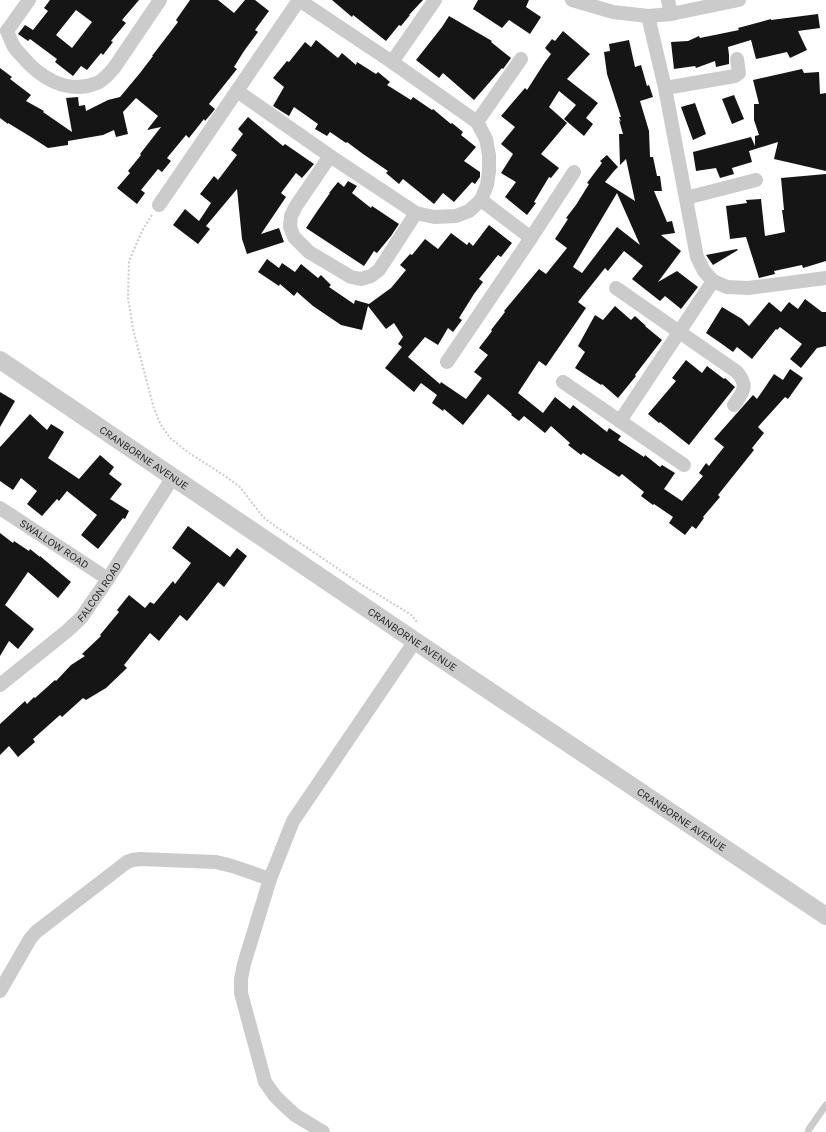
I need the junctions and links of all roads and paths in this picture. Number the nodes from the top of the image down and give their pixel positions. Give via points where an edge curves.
1 (29, 0) edge
2 (160, 0) edge
3 (299, 0) edge
4 (435, 0) edge
5 (572, 0) edge
6 (668, 0) edge
7 (739, 0) edge
8 (671, 14) junction
9 (648, 16) junction
10 (4, 30) edge
11 (521, 59) dead end
12 (737, 59) dead end
13 (392, 62) junction
14 (665, 88) junction
15 (237, 91) junction
16 (477, 122) junction
17 (330, 156) junction
18 (574, 172) dead end
19 (756, 180) dead end
20 (686, 198) junction
21 (481, 200) junction
22 (159, 205) joint
23 (416, 213) junction
24 (531, 238) junction
25 (826, 278) edge
26 (713, 281) junction
27 (616, 288) dead end
28 (680, 331) junction
29 (0, 360) edge
30 (447, 362) dead end
31 (563, 382) dead end
32 (734, 405) dead end
33 (620, 421) junction
34 (684, 465) dead end
35 (173, 477) junction
36 (0, 508) edge
37 (108, 579) junction
38 (415, 641) junction
39 (0, 685) edge
40 (270, 879) junction
41 (826, 916) edge
42 (0, 991) edge
43 (826, 1105) edge
44 (323, 1132) edge
45 (808, 1132) edge

1 - 10 street
2 - 10 street via 114,68 98,82 81,86 61,85 46,79 27,63
3 - 13 street
3 - 15 street
4 - 13 street
5 - 9 street via 613,12
6 - 8 street
7 - 8 street
8 - 9 street
9 - 14 street
11 - 16 street
12 - 14 street via 739,73 734,76
13 - 16 street
14 - 20 street
15 - 17 street
15 - 22 street
16 - 21 street via 486,139 490,155 487,185
17 - 23 street
17 - 23 street via 291,216 290,227 294,237 309,252 351,277 361,279 371,276 379,270
18 - 24 street
19 - 20 street
20 - 26 street via 697,257
21 - 23 street via 469,212 456,216 434,218
21 - 24 street
22 - 38 path via 142,231 129,262 128,298 132,330 154,409 161,425 170,438 189,453 240,487 263,517 356,581 410,614 418,625
24 - 30 street
25 - 26 street via 748,288 727,287
26 - 28 street
27 - 28 street
28 - 32 street via 742,378 743,391
28 - 33 street
29 - 35 street, CRANBORNE AVENUE
31 - 33 street
33 - 34 street
35 - 37 street, FALCON ROAD
35 - 38 street, CRANBORNE AVENUE
36 - 37 street, SWALLOW ROAD
37 - 39 street, FALCON ROAD via 81,618
38 - 40 street via 293,821
38 - 41 street, CRANBORNE AVENUE
40 - 42 street via 216,862 140,859 127,862 36,932
40 - 44 street via 244,964 241,993 265,1082 283,1104
43 - 45 lane

